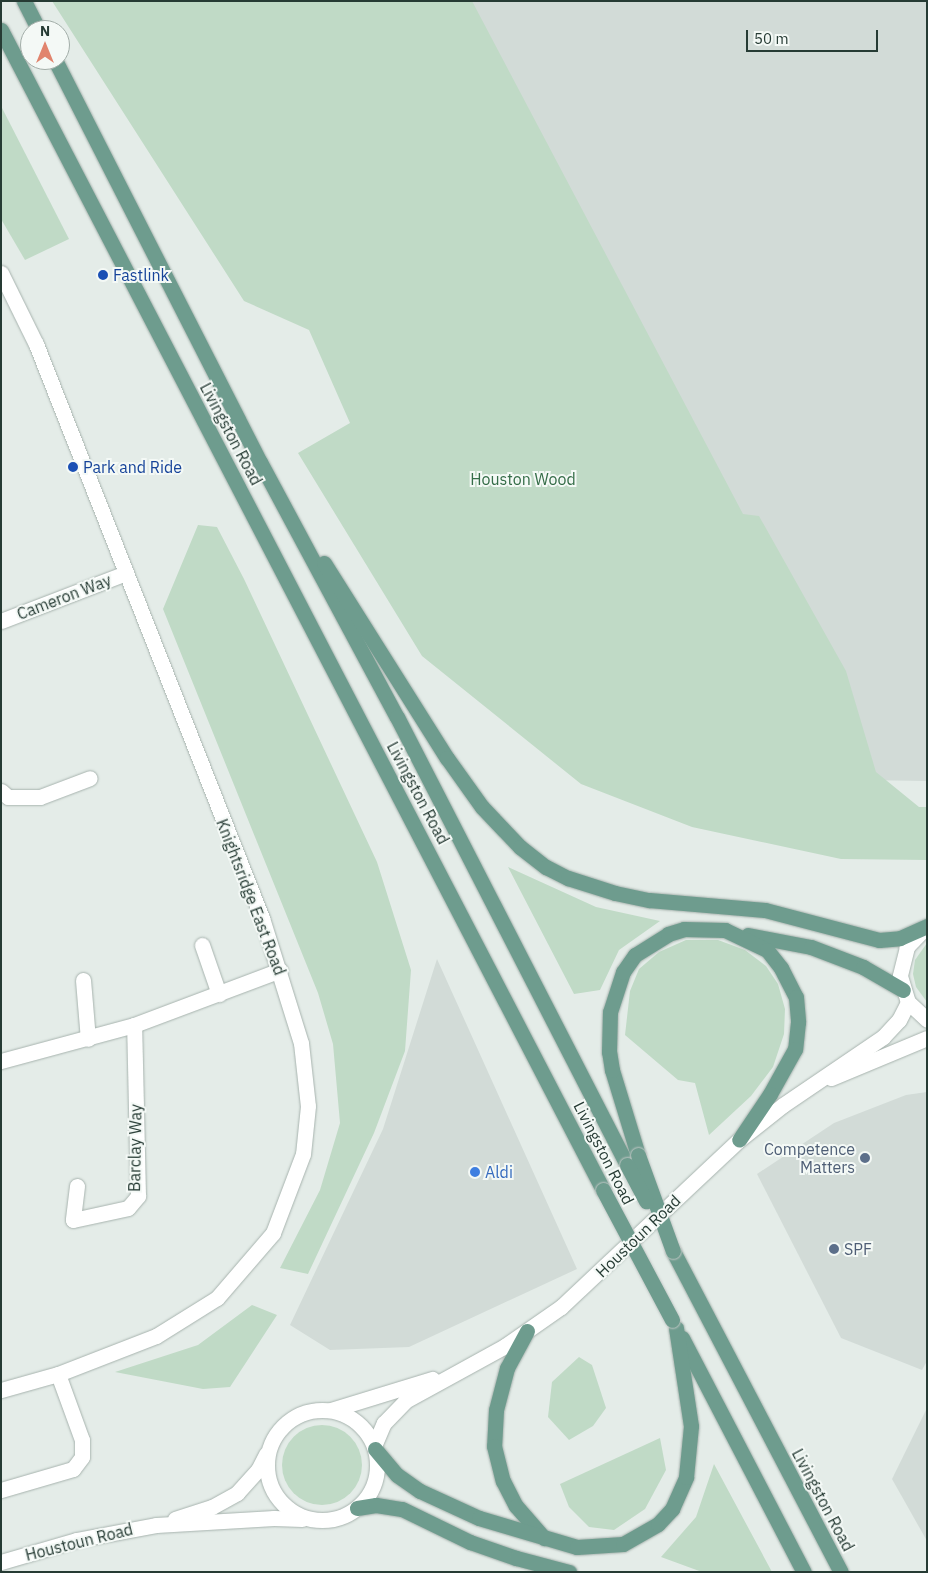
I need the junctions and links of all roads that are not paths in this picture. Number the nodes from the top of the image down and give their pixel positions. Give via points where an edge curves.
1 (24, 1) edge
2 (34, 20) edge
3 (1, 30) edge
4 (60, 70) edge
5 (1, 273) edge
6 (260, 462) junction
7 (126, 573) junction
8 (1, 621) edge
9 (90, 778) dead end
10 (1, 791) edge
11 (927, 926) edge
12 (740, 934) junction
13 (202, 945) dead end
14 (280, 970) junction
15 (83, 980) dead end
16 (219, 994) junction
17 (906, 996) junction
18 (927, 1020) edge
19 (134, 1025) junction
20 (927, 1038) edge
21 (88, 1039) junction
22 (1, 1061) edge
23 (814, 1084) junction
24 (738, 1140) junction
25 (632, 1160) junction
26 (77, 1186) dead end
27 (674, 1324) junction
28 (527, 1331) junction
29 (58, 1374) junction
30 (451, 1374) junction
31 (1, 1390) edge
32 (331, 1410) junction
33 (269, 1447) junction
34 (375, 1448) junction
35 (1, 1490) edge
36 (357, 1508) junction
37 (315, 1520) junction
38 (156, 1525) junction
39 (544, 1538) junction
40 (1, 1562) edge
41 (569, 1572) edge
42 (804, 1572) edge
43 (841, 1572) edge

1 - 2 main road
3 - 27 main road, Livingston Road, bridge
4 - 6 main road, Livingston Road
5 - 7 street, Knightsridge East Road via 36,344
6 - 11 main road via 447,758 498,826 546,867 590,887 614,893 649,900 765,910 878,940 900,938
6 - 25 main road, Livingston Road
7 - 8 street, Cameron Way
7 - 14 street, Knightsridge East Road
9 - 10 street via 40,797 8,797
11 - 17 street via 907,947 902,961
12 - 17 main road via 811,948 863,967
12 - 24 main road via 767,950 781,968 796,997 798,1022 795,1049 770,1094
12 - 25 main road via 684,928 651,944 636,955 623,972 610,1012 608,1052
13 - 16 street
14 - 16 street
14 - 29 street, Knightsridge East Road via 303,1050 308,1106 303,1154 273,1232 217,1298 156,1336
15 - 21 street
16 - 19 street
17 - 18 street
17 - 23 street, Houstoun Road via 899,1020 882,1038
19 - 21 street
19 - 26 street, Barclay Way via 138,1196 128,1208 74,1220
20 - 23 street, Houstoun Road
21 - 22 street
23 - 24 street, Houstoun Road
24 - 28 street, Houstoun Road via 584,1287
25 - 43 main road, Livingston Road, bridge via 672,1251
27 - 39 main road via 691,1426 686,1477 672,1509 658,1524 623,1544 577,1548
27 - 42 main road, Livingston Road
28 - 30 street, Houstoun Road
28 - 39 main road via 507,1368 496,1410 494,1446 503,1482 516,1506
29 - 31 street, Knightsridge East Road
29 - 35 street via 82,1440 82,1457 73,1469
30 - 32 street, Houstoun Road
30 - 34 street, Houstoun Road via 405,1401 384,1423
32 - 33 street via 307,1411 290,1420 276,1433
32 - 34 street via 358,1422
33 - 37 street via 268,1479 274,1494 285,1507
33 - 38 street, Houstoun Road via 258,1470 237,1493 212,1507
34 - 36 street via 375,1481
34 - 39 main road via 397,1475 420,1491 479,1518
36 - 37 street via 330,1520
36 - 41 main road via 376,1505 402,1509 470,1542
37 - 38 street, Houstoun Road via 274,1518
38 - 40 street, Houstoun Road via 76,1540

